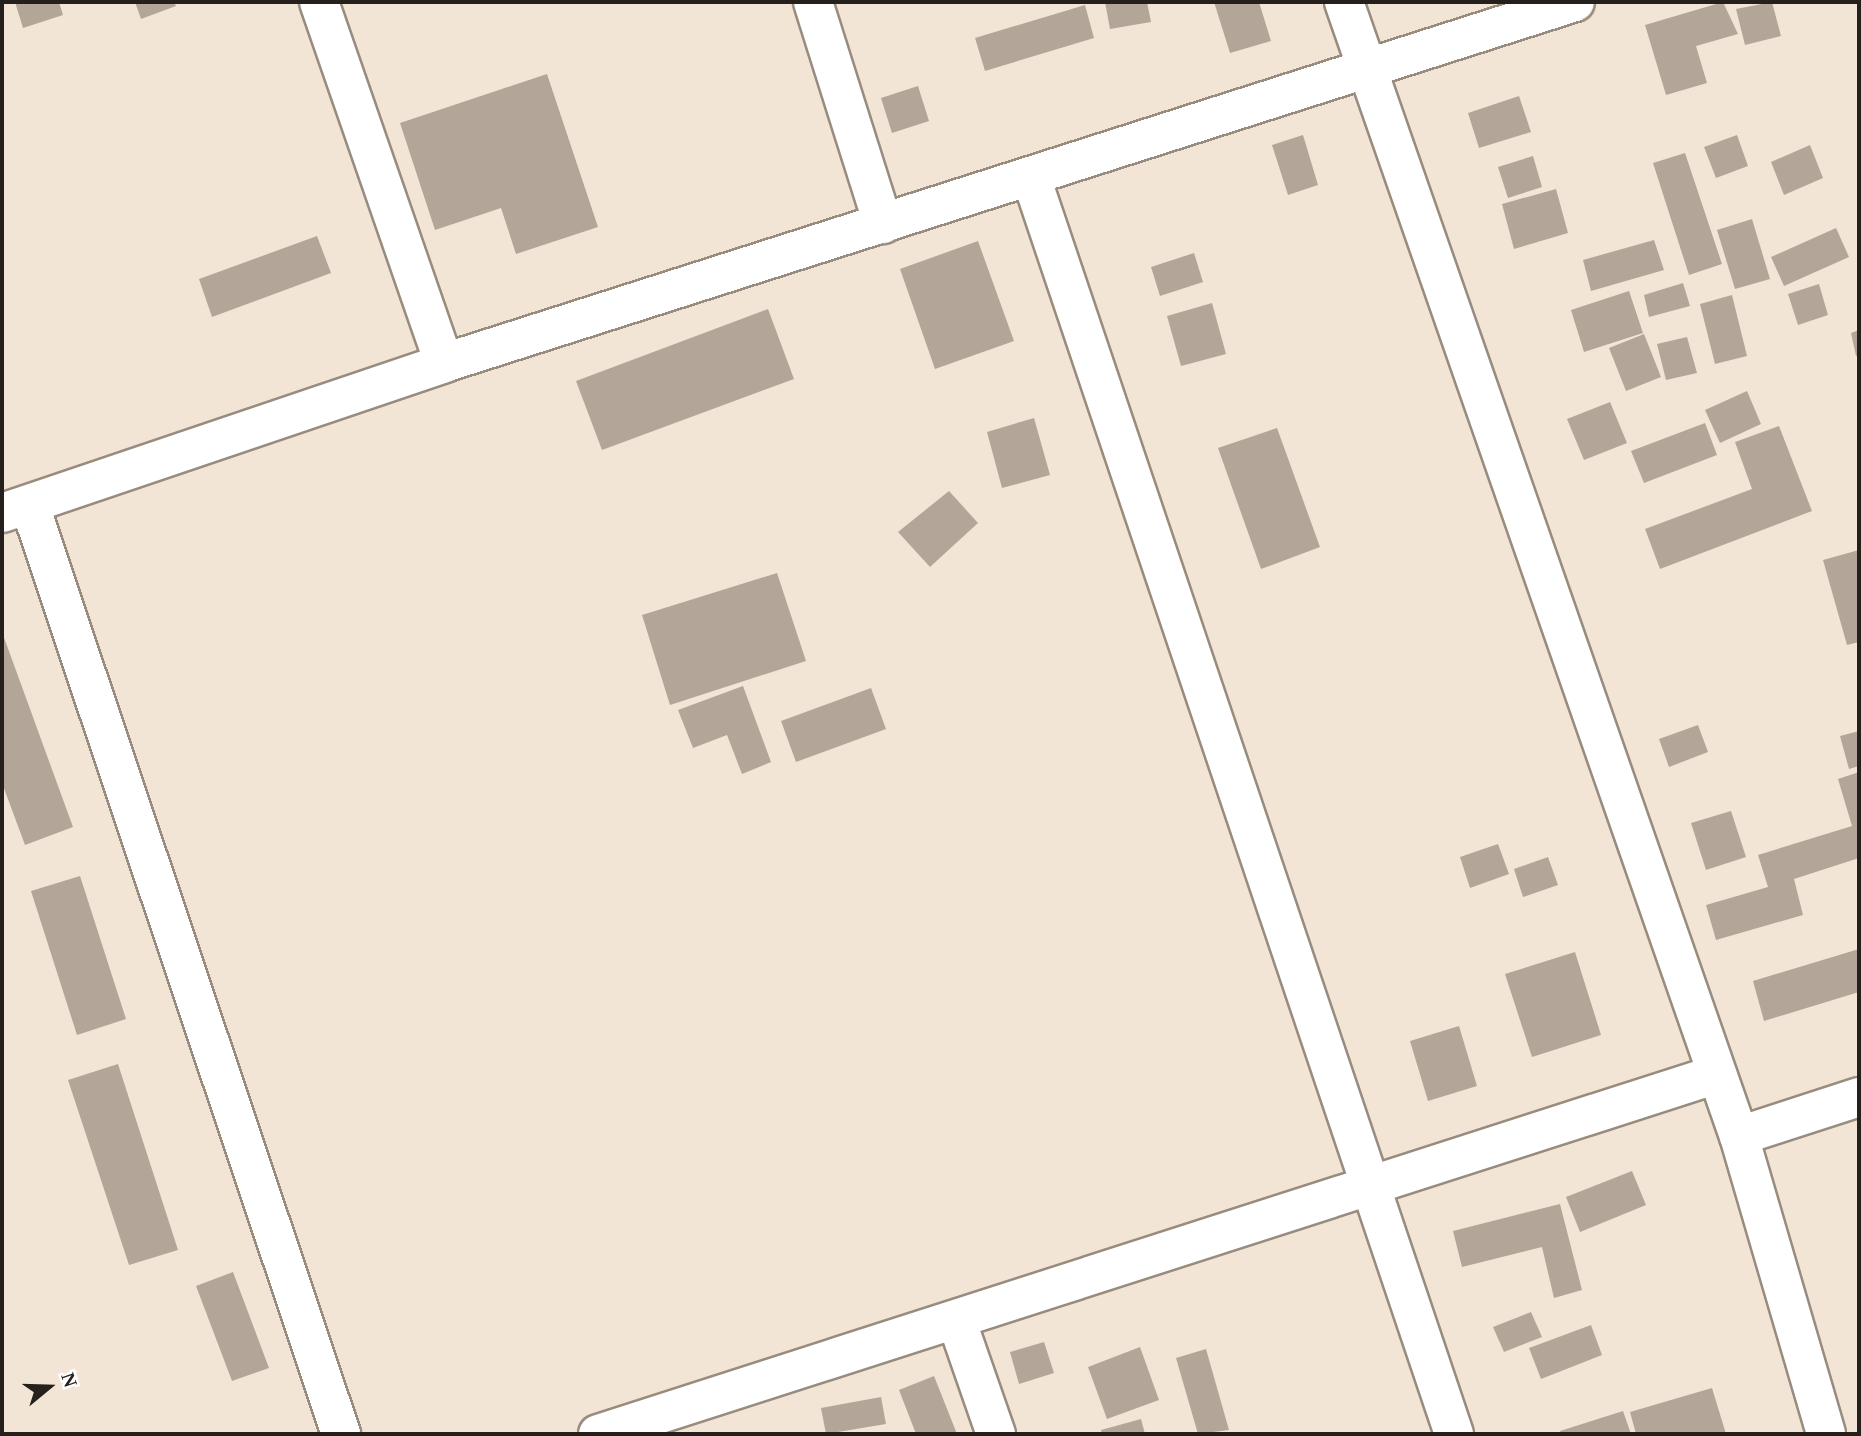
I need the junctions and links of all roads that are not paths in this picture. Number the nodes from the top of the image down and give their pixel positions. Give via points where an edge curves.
1 (319, 2) edge
2 (813, 2) edge
3 (1344, 2) edge
4 (1575, 2) edge
5 (1367, 71) junction
6 (1031, 177) junction
7 (883, 224) junction
8 (444, 363) junction
9 (9, 510) edge
10 (1717, 1074) junction
11 (1859, 1097) edge
12 (1740, 1136) junction
13 (1370, 1182) junction
14 (957, 1322) junction
15 (341, 1434) edge
16 (598, 1434) edge
17 (996, 1434) edge
18 (1454, 1434) edge
19 (1826, 1434) edge

1 - 8 street
2 - 7 street
3 - 5 street
4 - 5 street
5 - 6 street
5 - 10 street
6 - 7 street
6 - 13 street
7 - 8 street
8 - 9 street
9 - 15 street
10 - 12 street
10 - 13 street
11 - 12 street
12 - 19 street
13 - 14 street
13 - 18 street
14 - 16 street
14 - 17 street

